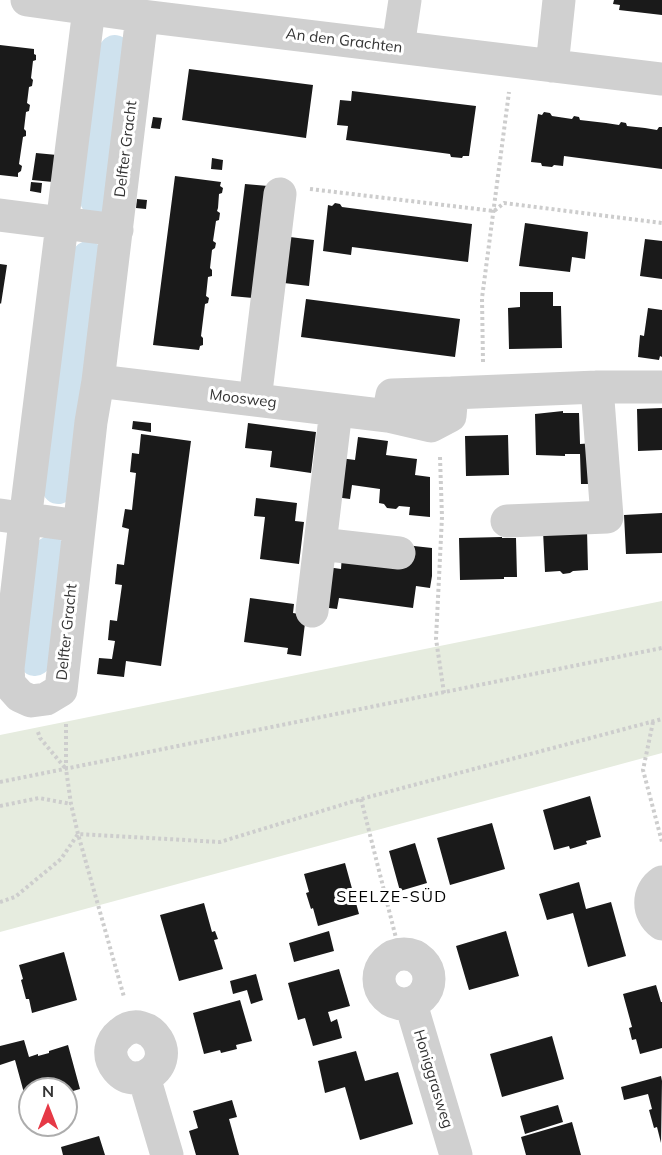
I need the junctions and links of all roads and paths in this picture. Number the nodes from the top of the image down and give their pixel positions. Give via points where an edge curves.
1 (27, 0) edge
2 (405, 0) edge
3 (559, 0) edge
4 (84, 5) edge
5 (151, 11) edge
6 (398, 47) junction
7 (513, 62) junction
8 (552, 66) junction
9 (662, 80) edge
10 (280, 194) joint
11 (494, 211) junction
12 (0, 215) edge
13 (61, 222) junction
14 (662, 223) edge
15 (117, 230) junction
16 (98, 381) junction
17 (597, 387) junction
18 (662, 387) edge
19 (468, 393) junction
20 (255, 400) junction
21 (336, 410) junction
22 (388, 416) junction
23 (431, 426) junction
24 (12, 516) edge
25 (507, 521) dead end
26 (79, 526) junction
27 (320, 544) junction
28 (399, 554) dead end
29 (312, 610) dead end
30 (662, 648) edge
31 (61, 690) junction
32 (444, 693) junction
33 (31, 701) junction
34 (662, 719) edge
35 (652, 722) junction
36 (66, 769) junction
37 (0, 782) edge
38 (361, 799) junction
39 (71, 804) junction
40 (0, 806) edge
41 (78, 834) junction
42 (662, 842) edge
43 (662, 882) edge
44 (0, 902) edge
45 (662, 924) edge
46 (400, 954) joint
47 (133, 1028) joint
48 (167, 1155) edge
49 (456, 1155) edge

1 - 4 street, An den Grachten
2 - 6 street
3 - 8 street
4 - 5 street, An den Grachten
4 - 13 street
5 - 6 street, An den Grachten
5 - 15 street, Delfter Gracht
6 - 7 street, An den Grachten
7 - 8 street, An den Grachten
7 - 11 path
8 - 9 street, An den Grachten
10 - 11 path via 294,187
10 - 20 street
11 - 14 path via 504,203
11 - 19 path
12 - 13 street
13 - 15 street
13 - 24 street
15 - 16 street, Delfter Gracht
16 - 20 street, Moosweg
16 - 26 street, Delfter Gracht
17 - 18 street
17 - 19 street
17 - 25 street via 607,517
19 - 22 street via 392,395
19 - 23 street via 450,416
20 - 21 street, Moosweg
21 - 22 street, Moosweg
21 - 27 street
22 - 23 street, Moosweg
23 - 32 path via 438,434 440,470 442,517 436,639
24 - 26 street
24 - 33 street via 9,684
26 - 31 street, Delfter Gracht
27 - 28 street
27 - 29 street
30 - 32 path
31 - 33 street, Delfter Gracht via 46,699
31 - 36 path via 66,719
32 - 36 path
33 - 36 path via 40,738
34 - 35 path
35 - 38 path
35 - 42 path via 643,770
36 - 37 path
36 - 39 path
38 - 41 path via 220,842
38 - 46 path
39 - 40 path via 39,798
39 - 41 path
41 - 44 path via 61,859 15,897
41 - 47 path
43 - 45 street via 650,900 653,915
46 - 49 street, Honiggrasweg via 416,957 427,970 428,986 411,1004
47 - 48 street via 149,1031 160,1043 161,1060 144,1077

